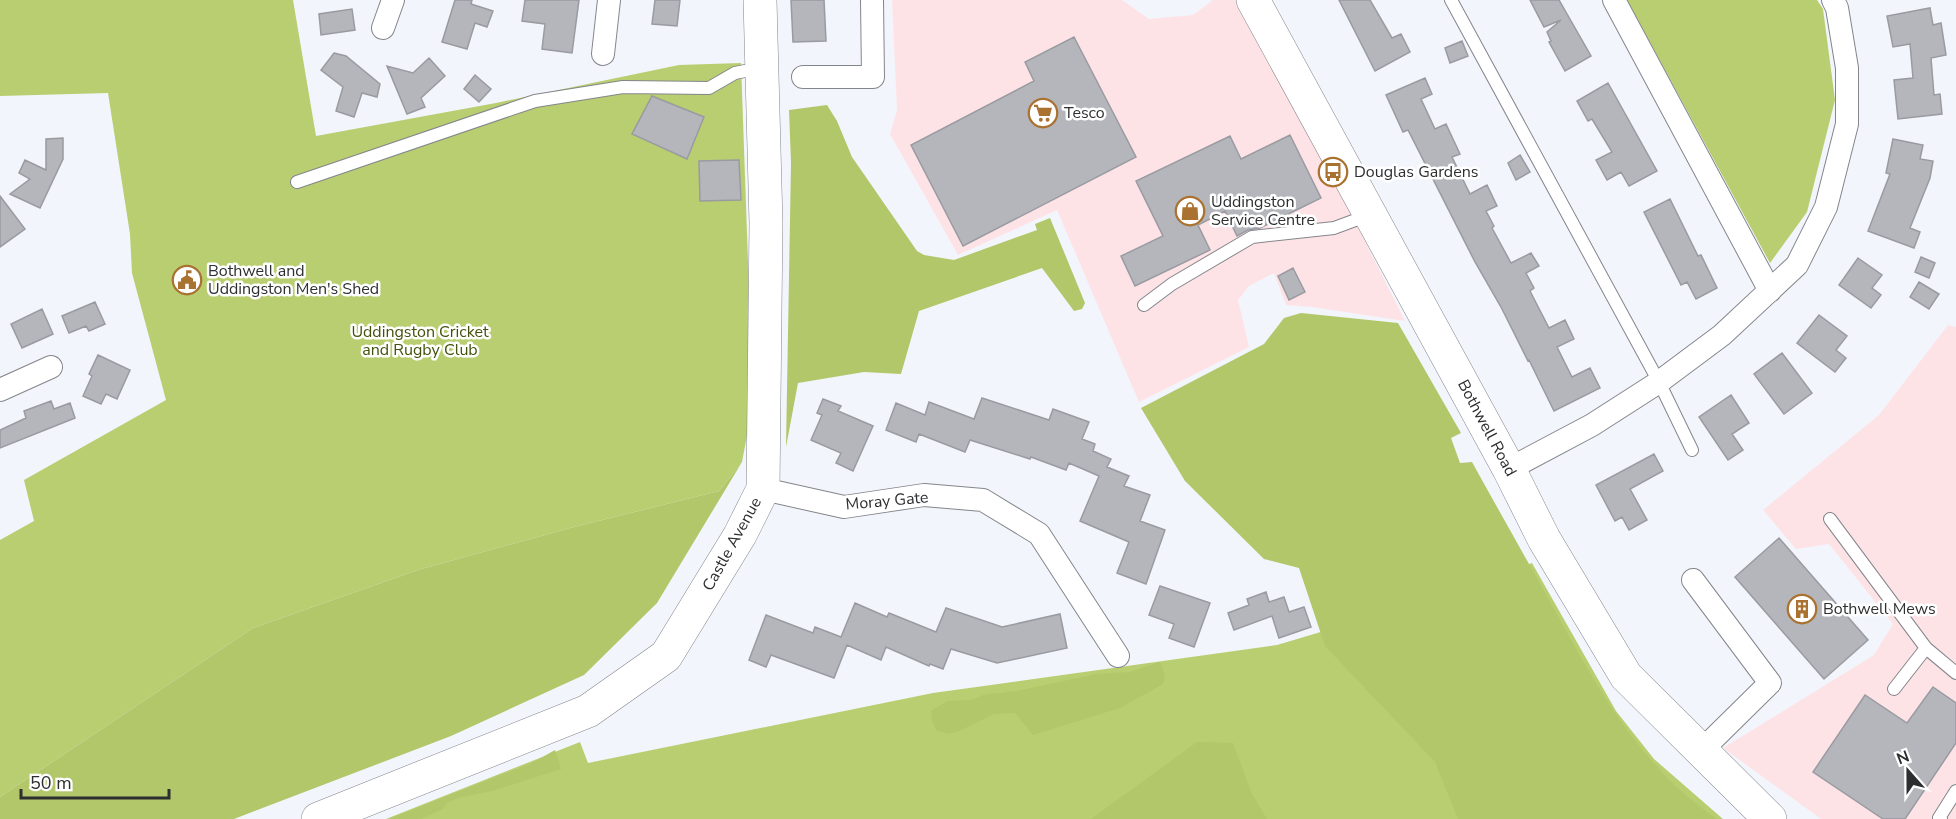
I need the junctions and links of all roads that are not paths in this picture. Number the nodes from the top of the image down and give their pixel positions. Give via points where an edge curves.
1 (393, 0) edge
2 (609, 0) edge
3 (760, 0) edge
4 (872, 0) edge
5 (1253, 0) edge
6 (1451, 0) edge
7 (1614, 0) edge
8 (1833, 0) edge
9 (383, 28) dead end
10 (603, 54) dead end
11 (761, 68) junction
12 (803, 77) dead end
13 (297, 182) dead end
14 (1372, 214) junction
15 (1770, 291) junction
16 (1144, 305) dead end
17 (51, 367) dead end
18 (1659, 382) junction
19 (0, 390) edge
20 (1692, 450) dead end
21 (1509, 469) junction
22 (762, 489) junction
23 (1830, 519) dead end
24 (1693, 580) dead end
25 (1926, 648) junction
26 (1118, 656) dead end
27 (1956, 673) edge
28 (1894, 689) dead end
29 (1701, 751) junction
30 (1956, 791) edge
31 (318, 819) edge
32 (1770, 819) edge
33 (1941, 819) edge

1 - 9 street
2 - 10 street
3 - 11 street, Castle Avenue
4 - 12 street via 873,77
5 - 14 street, Bothwell Road
6 - 18 lane
7 - 15 street
8 - 15 street via 1847,68 1847,124 1826,207 1797,265
11 - 13 lane via 735,73 709,88 622,87 535,101
11 - 22 street, Castle Avenue via 766,223
14 - 16 lane via 1334,228 1252,237
14 - 21 street, Bothwell Road
15 - 18 street via 1722,335
17 - 19 street
18 - 20 lane
18 - 21 street via 1592,425
21 - 29 street, Bothwell Road via 1544,539 1626,676
22 - 26 street, Moray Gate via 844,507 924,495 982,500 1039,534
22 - 31 street, Castle Avenue via 740,535 666,656 588,711
23 - 25 lane
24 - 29 street via 1770,683
25 - 27 lane
25 - 28 lane
29 - 32 street, Bothwell Road
30 - 33 lane

